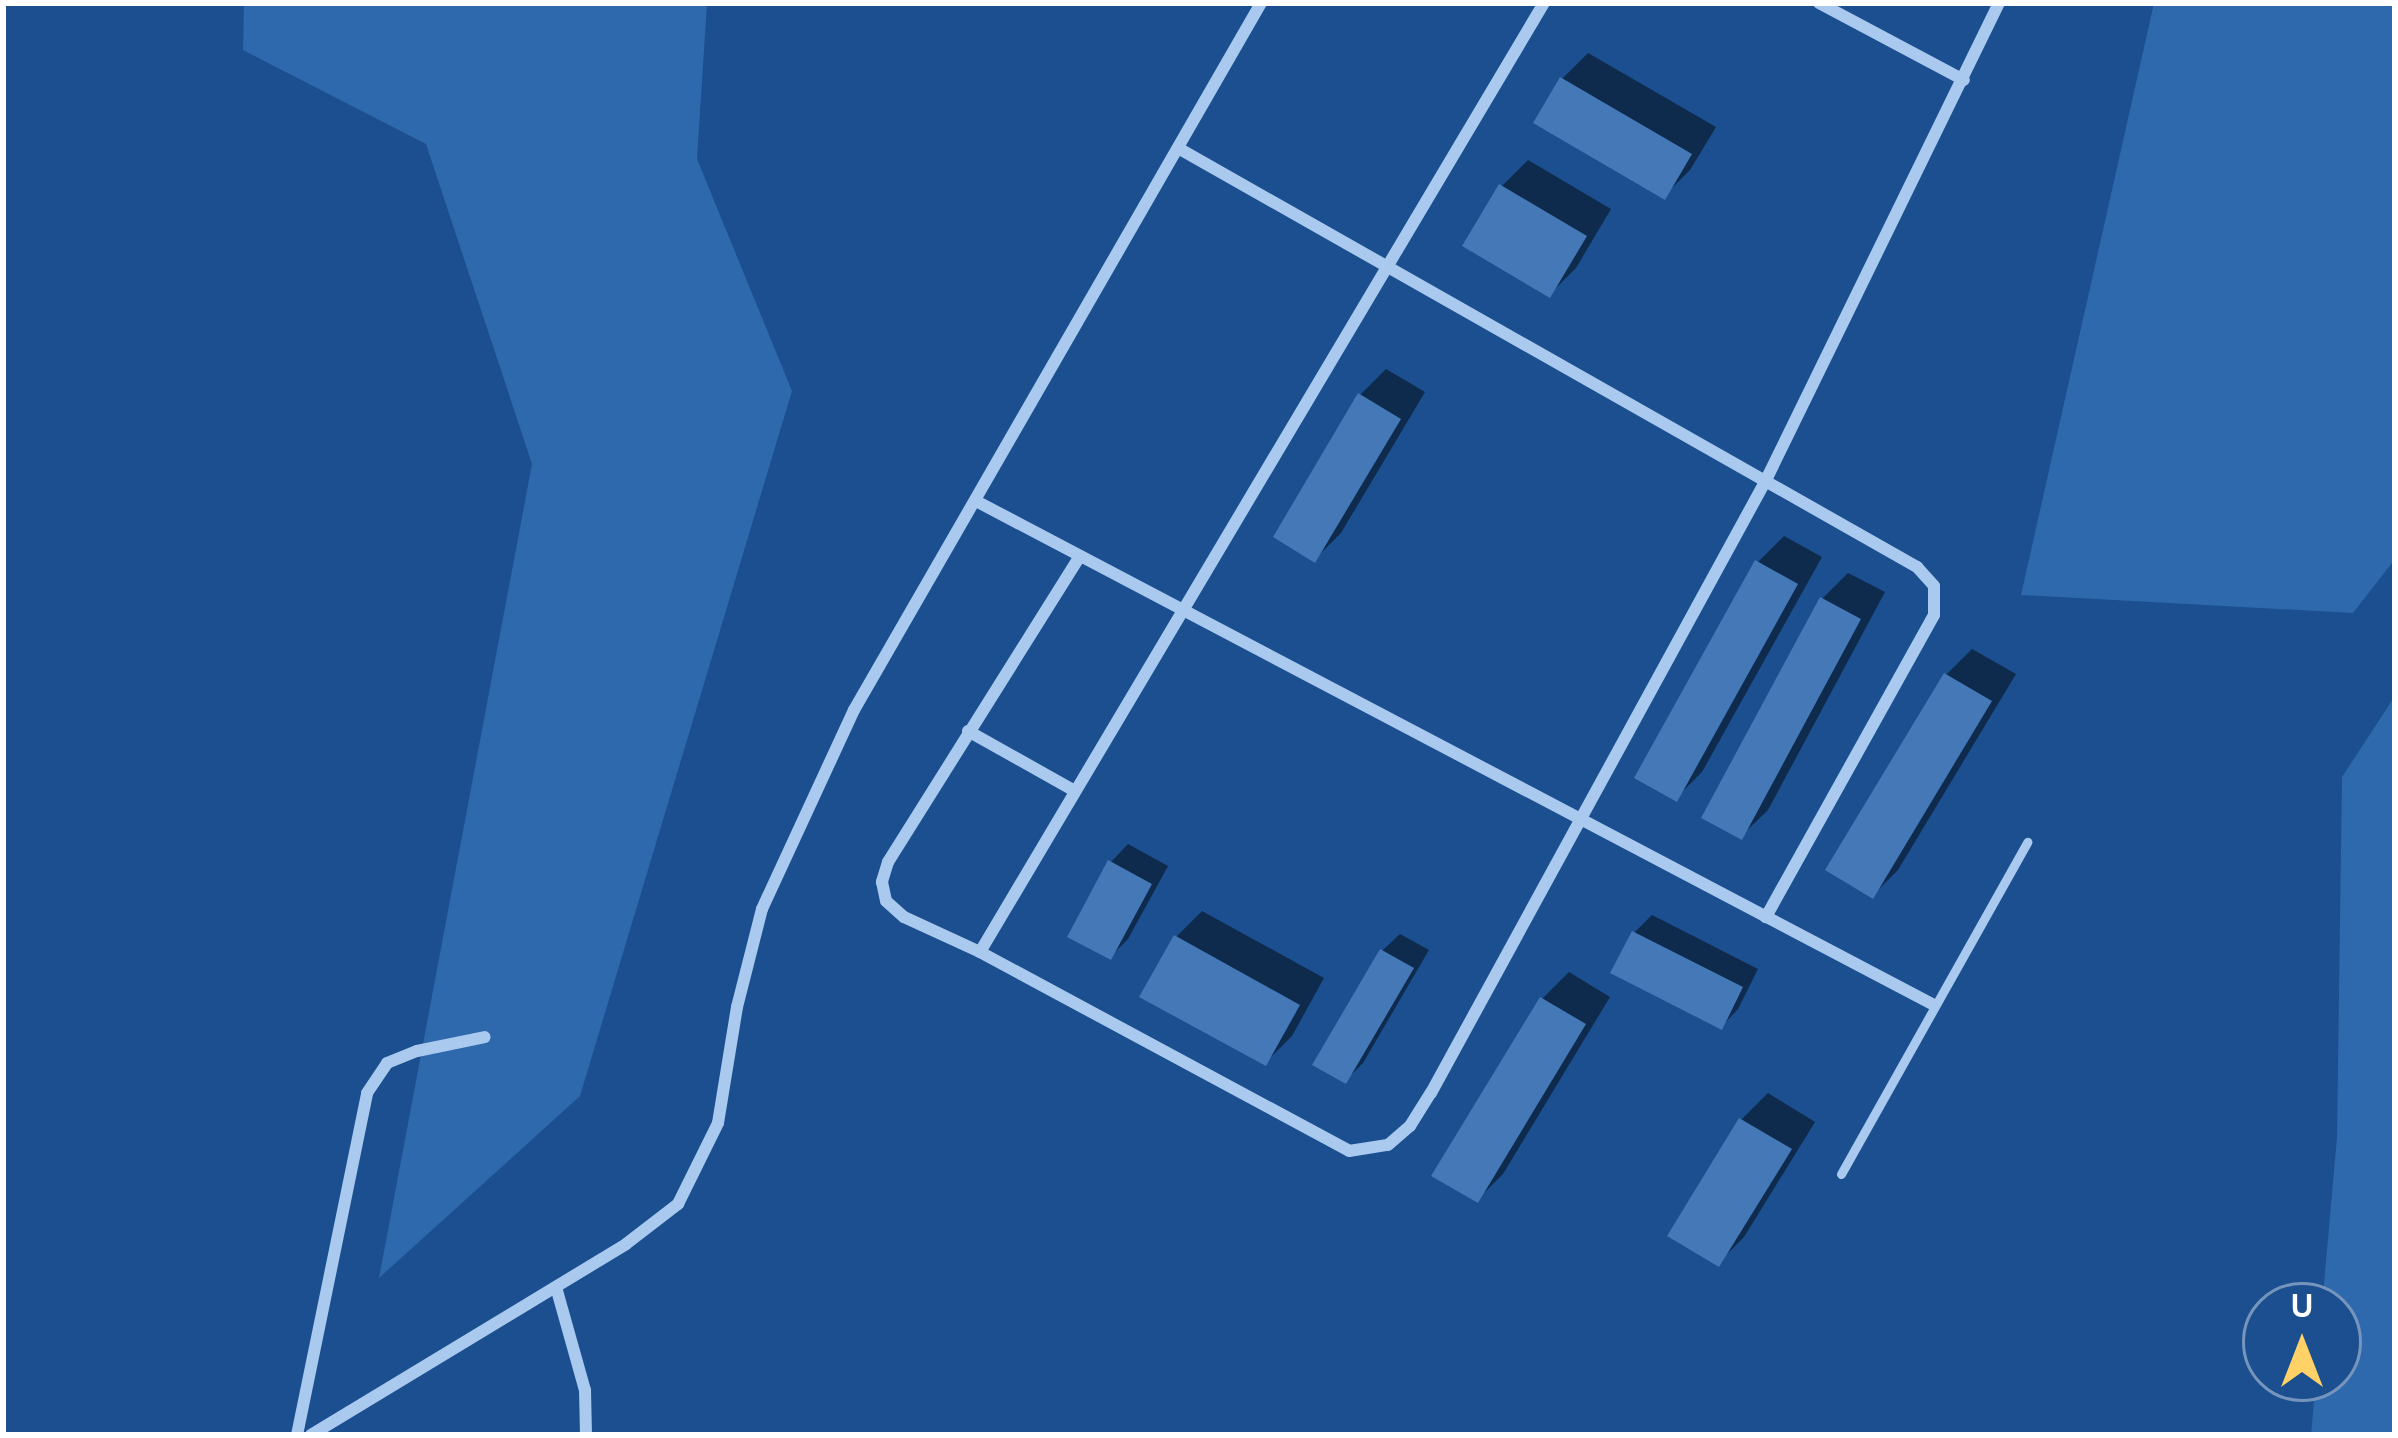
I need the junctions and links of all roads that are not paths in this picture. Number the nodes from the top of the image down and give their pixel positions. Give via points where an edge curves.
1 (1261, 3) edge
2 (1544, 3) edge
3 (1819, 3) edge
4 (2000, 3) edge
5 (1964, 80) junction
6 (1178, 148) junction
7 (1386, 267) junction
8 (1766, 480) junction
9 (976, 501) junction
10 (1080, 556) junction
11 (1184, 610) junction
12 (968, 731) junction
13 (1073, 790) junction
14 (1580, 819) junction
15 (2027, 842) dead end
16 (1766, 917) junction
17 (980, 952) junction
18 (1934, 1005) junction
19 (485, 1037) dead end
20 (1841, 1174) dead end
21 (556, 1287) junction
22 (297, 1435) edge
23 (311, 1435) edge
24 (586, 1435) edge

1 - 6 street
2 - 7 street
3 - 5 street
4 - 5 street
5 - 8 street
6 - 7 street
6 - 9 street
7 - 8 street
7 - 11 street
8 - 14 street
8 - 16 street via 1917,566 1934,586 1934,615
9 - 10 street
9 - 21 street via 854,710 762,909 718,1124 699,1166 678,1204
10 - 11 street
10 - 12 street
11 - 13 street
11 - 14 street
12 - 13 street
12 - 17 street via 882,882 886,902 904,917
13 - 17 street
14 - 16 street
14 - 17 street via 1415,1120 1388,1145 1371,1149 1349,1150
15 - 18 lane
16 - 18 street
18 - 20 lane
19 - 22 street via 387,1063 367,1093
21 - 23 street
21 - 24 street via 586,1390

